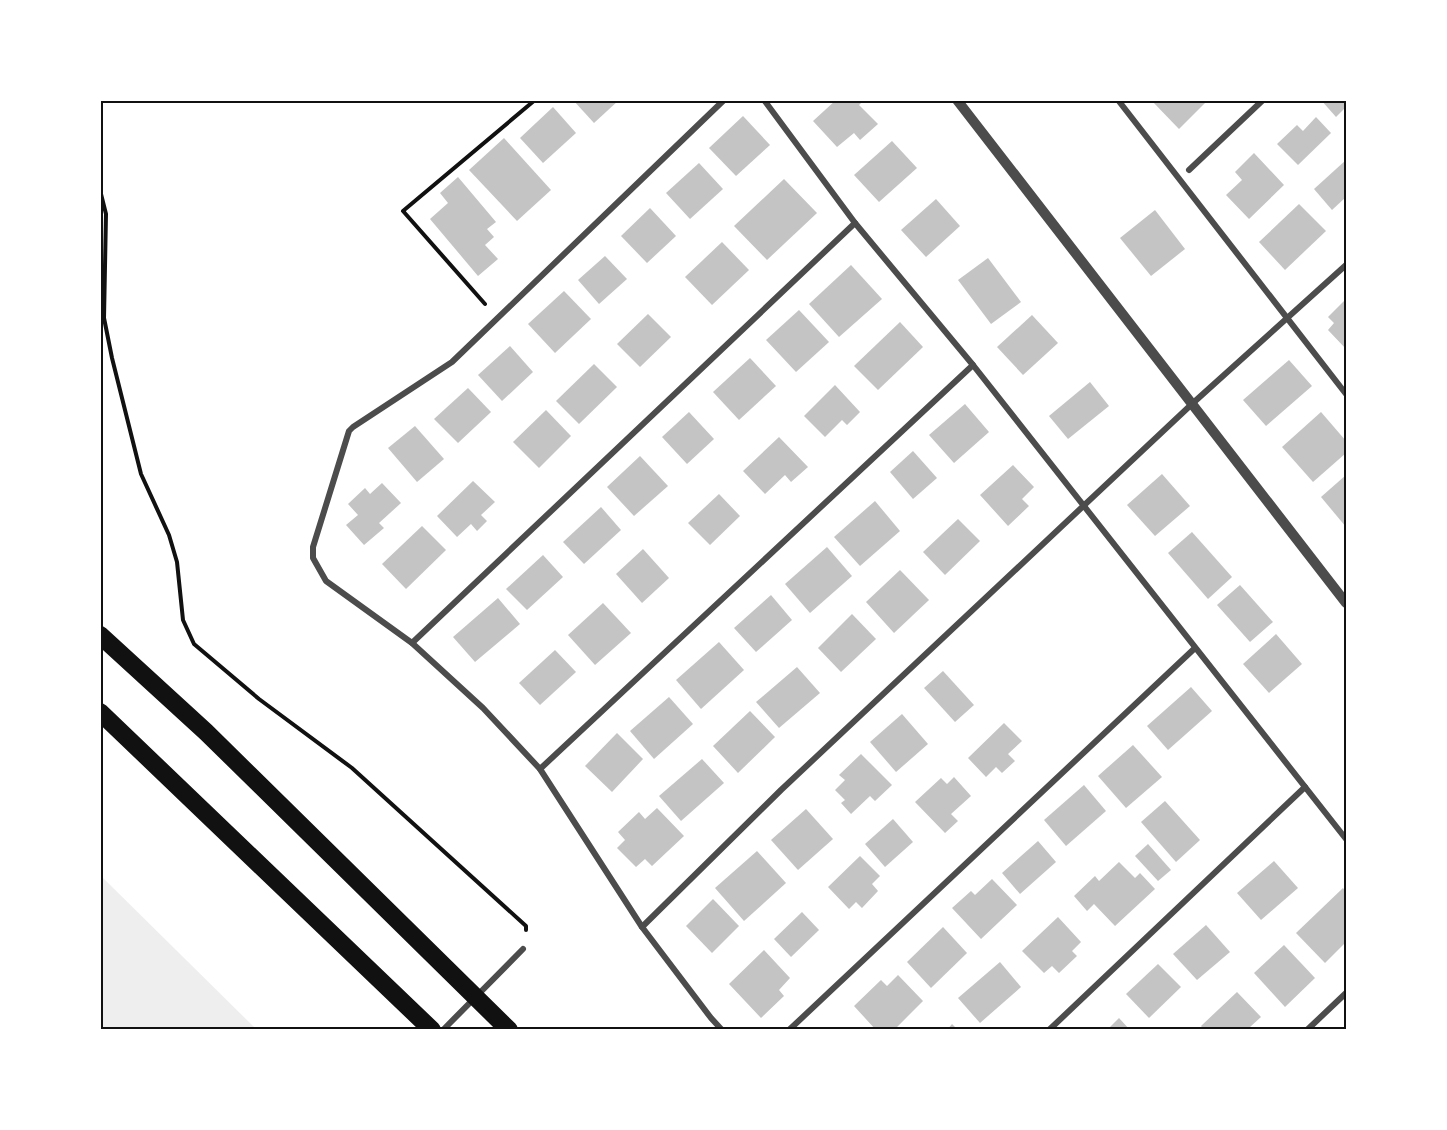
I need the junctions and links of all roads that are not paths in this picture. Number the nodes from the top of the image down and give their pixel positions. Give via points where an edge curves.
1 (724, 100) edge
2 (764, 100) edge
3 (957, 100) edge
4 (1118, 100) edge
5 (1263, 100) edge
6 (1189, 170) dead end
7 (855, 223) junction
8 (1347, 265) edge
9 (1288, 320) junction
10 (974, 365) junction
11 (1347, 394) edge
12 (1193, 403) junction
13 (1085, 506) junction
14 (1347, 603) edge
15 (100, 635) edge
16 (412, 643) junction
17 (1195, 648) junction
18 (100, 712) edge
19 (540, 769) junction
20 (1305, 787) junction
21 (1347, 839) edge
22 (642, 927) junction
23 (523, 949) road end
24 (1347, 993) edge
25 (432, 1029) edge
26 (443, 1029) edge
27 (509, 1029) edge
28 (722, 1029) edge
29 (789, 1029) edge
30 (1049, 1029) edge
31 (1307, 1029) edge

1 - 16 street via 452,362 353,427 313,547 313,558 326,580
2 - 7 street
3 - 12 street
4 - 9 street
5 - 6 street
7 - 10 street
7 - 16 street
8 - 9 street
9 - 11 street
9 - 12 street
10 - 13 street
10 - 19 street
12 - 13 street
12 - 14 street
13 - 17 street
13 - 22 street via 781,790
15 - 27 highway via 214,740
16 - 19 street via 483,708
17 - 20 street
17 - 29 street
18 - 25 highway
19 - 22 street
20 - 21 street
20 - 30 street
22 - 28 street
23 - 26 street
24 - 31 street

